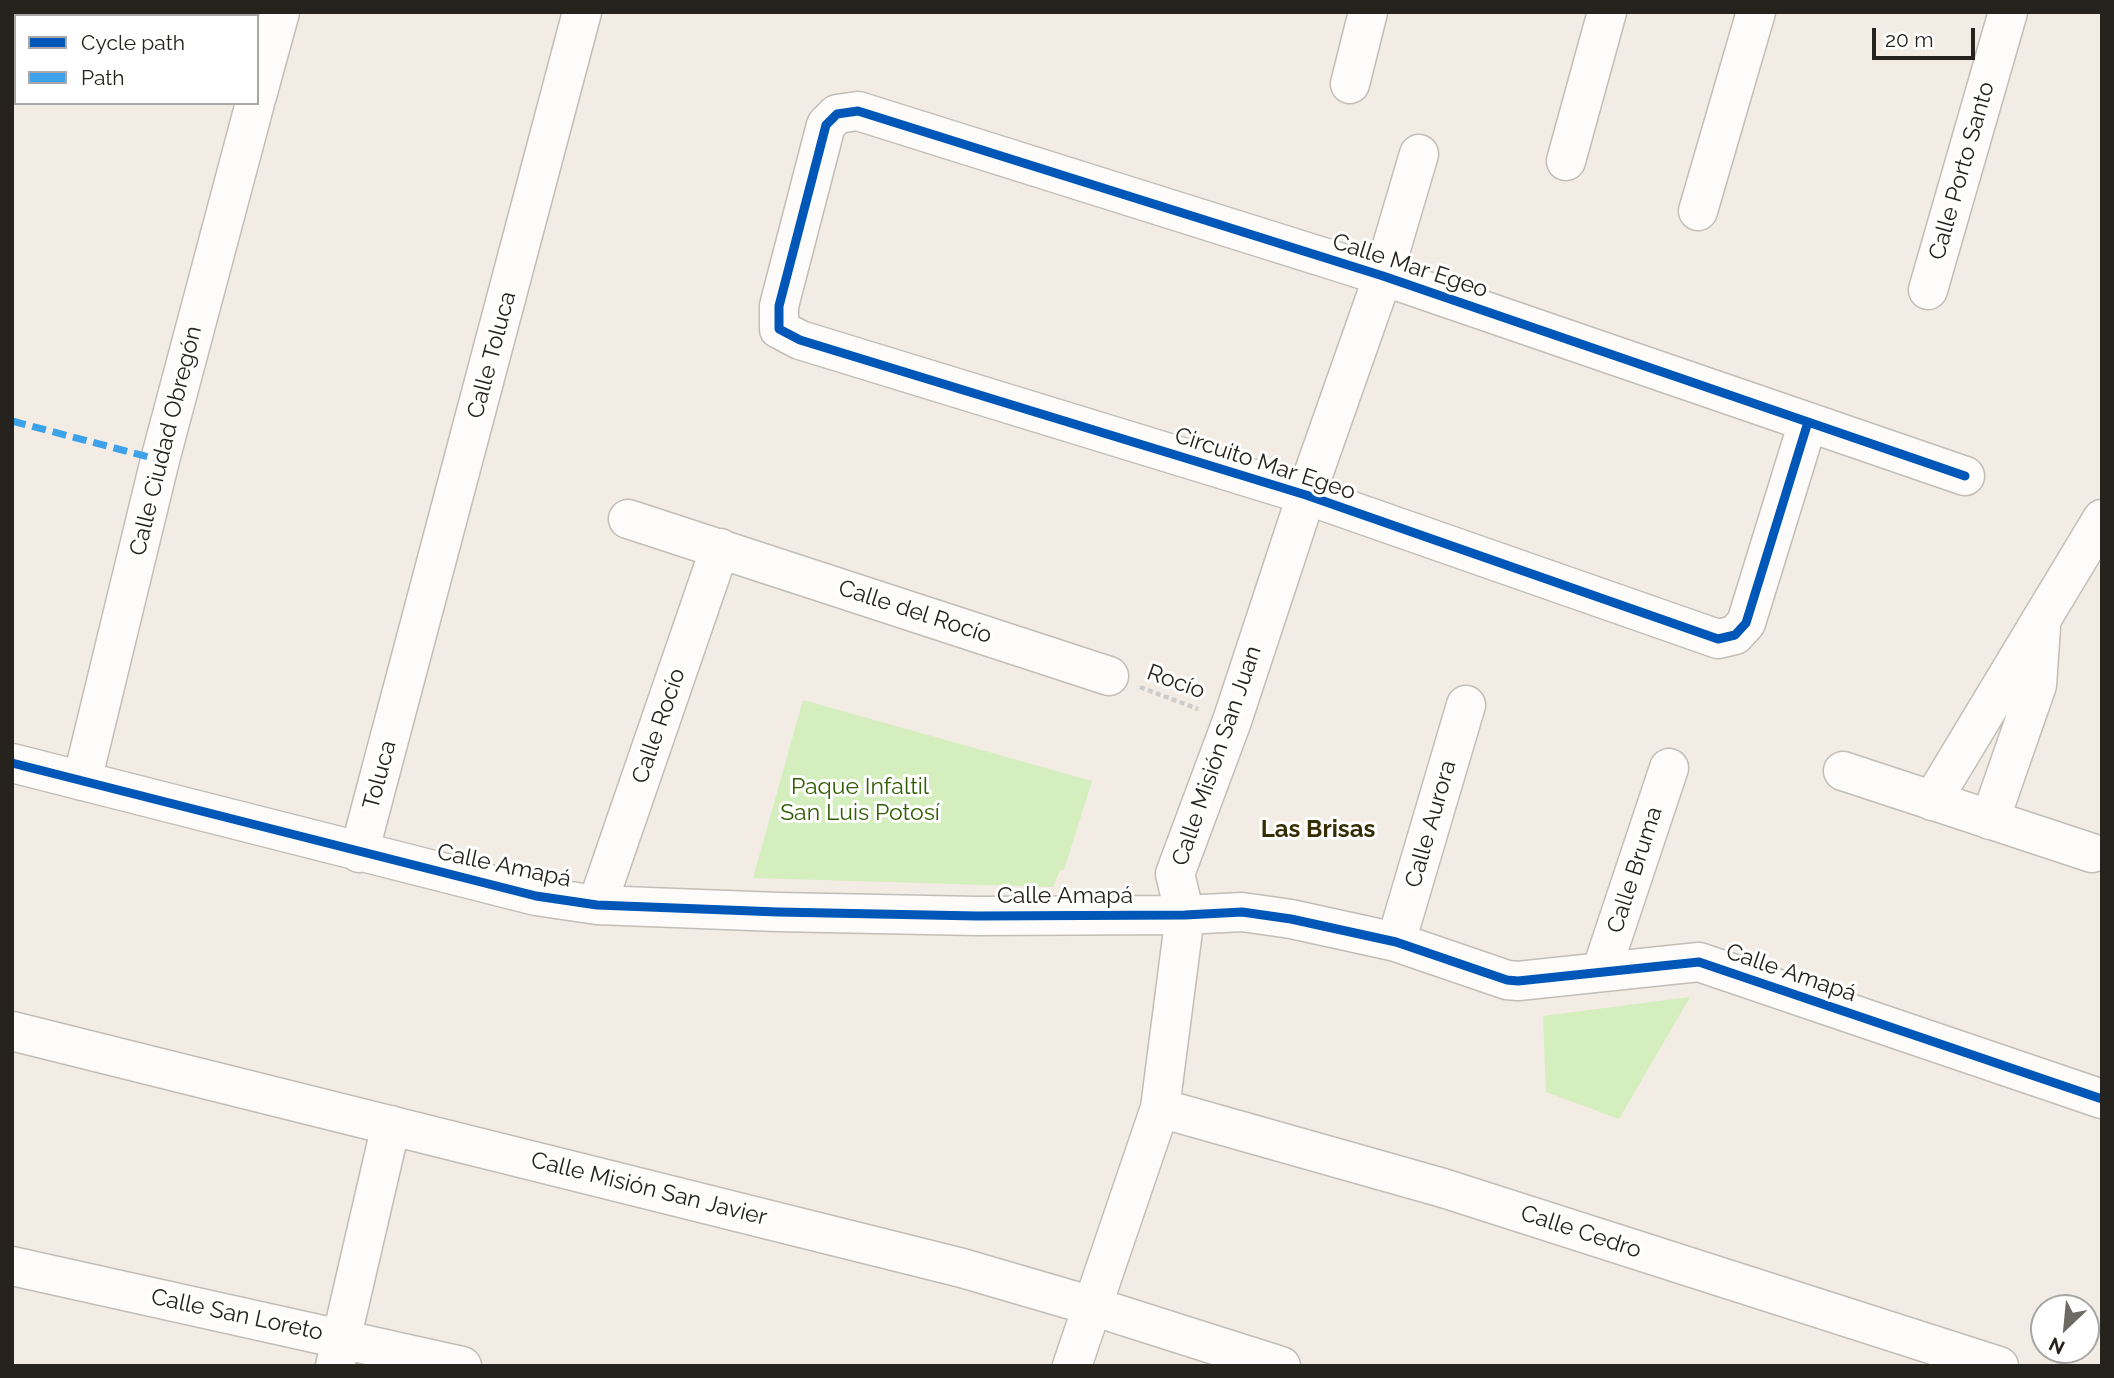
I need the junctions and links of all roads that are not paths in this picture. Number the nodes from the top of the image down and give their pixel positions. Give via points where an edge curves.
1 (280, 12) edge
2 (583, 12) edge
3 (1368, 12) edge
4 (1607, 12) edge
5 (1756, 12) edge
6 (2008, 12) edge
7 (1350, 84) dead end
8 (259, 89) edge
9 (254, 105) edge
10 (837, 114) joint
11 (1419, 154) dead end
12 (1566, 161) dead end
13 (1698, 211) dead end
14 (1382, 276) junction
15 (1928, 290) dead end
16 (1808, 422) junction
17 (1965, 476) dead end
18 (1306, 495) junction
19 (628, 519) dead end
20 (2102, 519) edge
21 (720, 548) junction
22 (2042, 619) junction
23 (1109, 676) road end
24 (401, 697) joint
25 (1466, 705) dead end
26 (12, 763) edge
27 (1669, 768) dead end
28 (1843, 771) dead end
29 (82, 781) junction
30 (1932, 801) junction
31 (1990, 820) junction
32 (359, 853) junction
33 (2092, 853) dead end
34 (597, 905) junction
35 (1185, 915) junction
36 (1396, 942) junction
37 (1601, 972) junction
38 (12, 1031) edge
39 (2102, 1099) edge
40 (1160, 1108) junction
41 (391, 1125) junction
42 (12, 1266) edge
43 (1092, 1306) junction
44 (338, 1352) edge
45 (462, 1366) edge
46 (1072, 1366) edge
47 (1281, 1366) edge
48 (1999, 1366) edge

1 - 8 street
2 - 24 street, Calle Toluca
3 - 7 street
4 - 12 street
5 - 13 street
6 - 15 street, Calle Porto Santo
9 - 29 street, Calle Ciudad Obregón via 160,460
10 - 14 street, Calle Mar Egeo via 858,111
10 - 18 street, Circuito Mar Egeo via 826,125 779,306 779,329 800,340
11 - 14 street, Calle Misión San Juan
14 - 16 street, Calle Mar Egeo
14 - 18 street, Calle Misión San Juan
16 - 17 street, Calle Mar Egeo
16 - 18 street, Circuito Mar Egeo via 1746,623 1735,635 1718,639
18 - 35 street, Calle Misión San Juan via 1175,874
19 - 21 street, Calle del Rocío
20 - 22 street
21 - 23 street, Calle del Rocío
21 - 34 street, Calle Rocío
22 - 30 street
22 - 31 street via 2037,685
24 - 32 street, Toluca
25 - 36 street, Calle Aurora
26 - 29 street, Calle Amapá
27 - 37 street, Calle Bruma
28 - 30 street
29 - 32 street, Calle Amapá
30 - 31 street
31 - 33 street
32 - 34 street, Calle Amapá via 536,896
34 - 35 street, Calle Amapá via 977,916
35 - 36 street, Calle Amapá via 1242,912
35 - 40 street, Calle Misión San Juan
36 - 37 street, Calle Amapá via 1507,980
37 - 39 street, Calle Amapá via 1699,962
38 - 41 street, Calle Misión San Javier
40 - 43 street, Calle Misión San Juan
40 - 48 street, Calle Cedro via 1443,1188
41 - 43 street, Calle Misión San Javier via 962,1268
41 - 44 street
42 - 44 street, Calle San Loreto
43 - 46 street, Calle Misión San Juan
43 - 47 street, Calle Misión San Javier
44 - 45 street, Calle San Loreto

